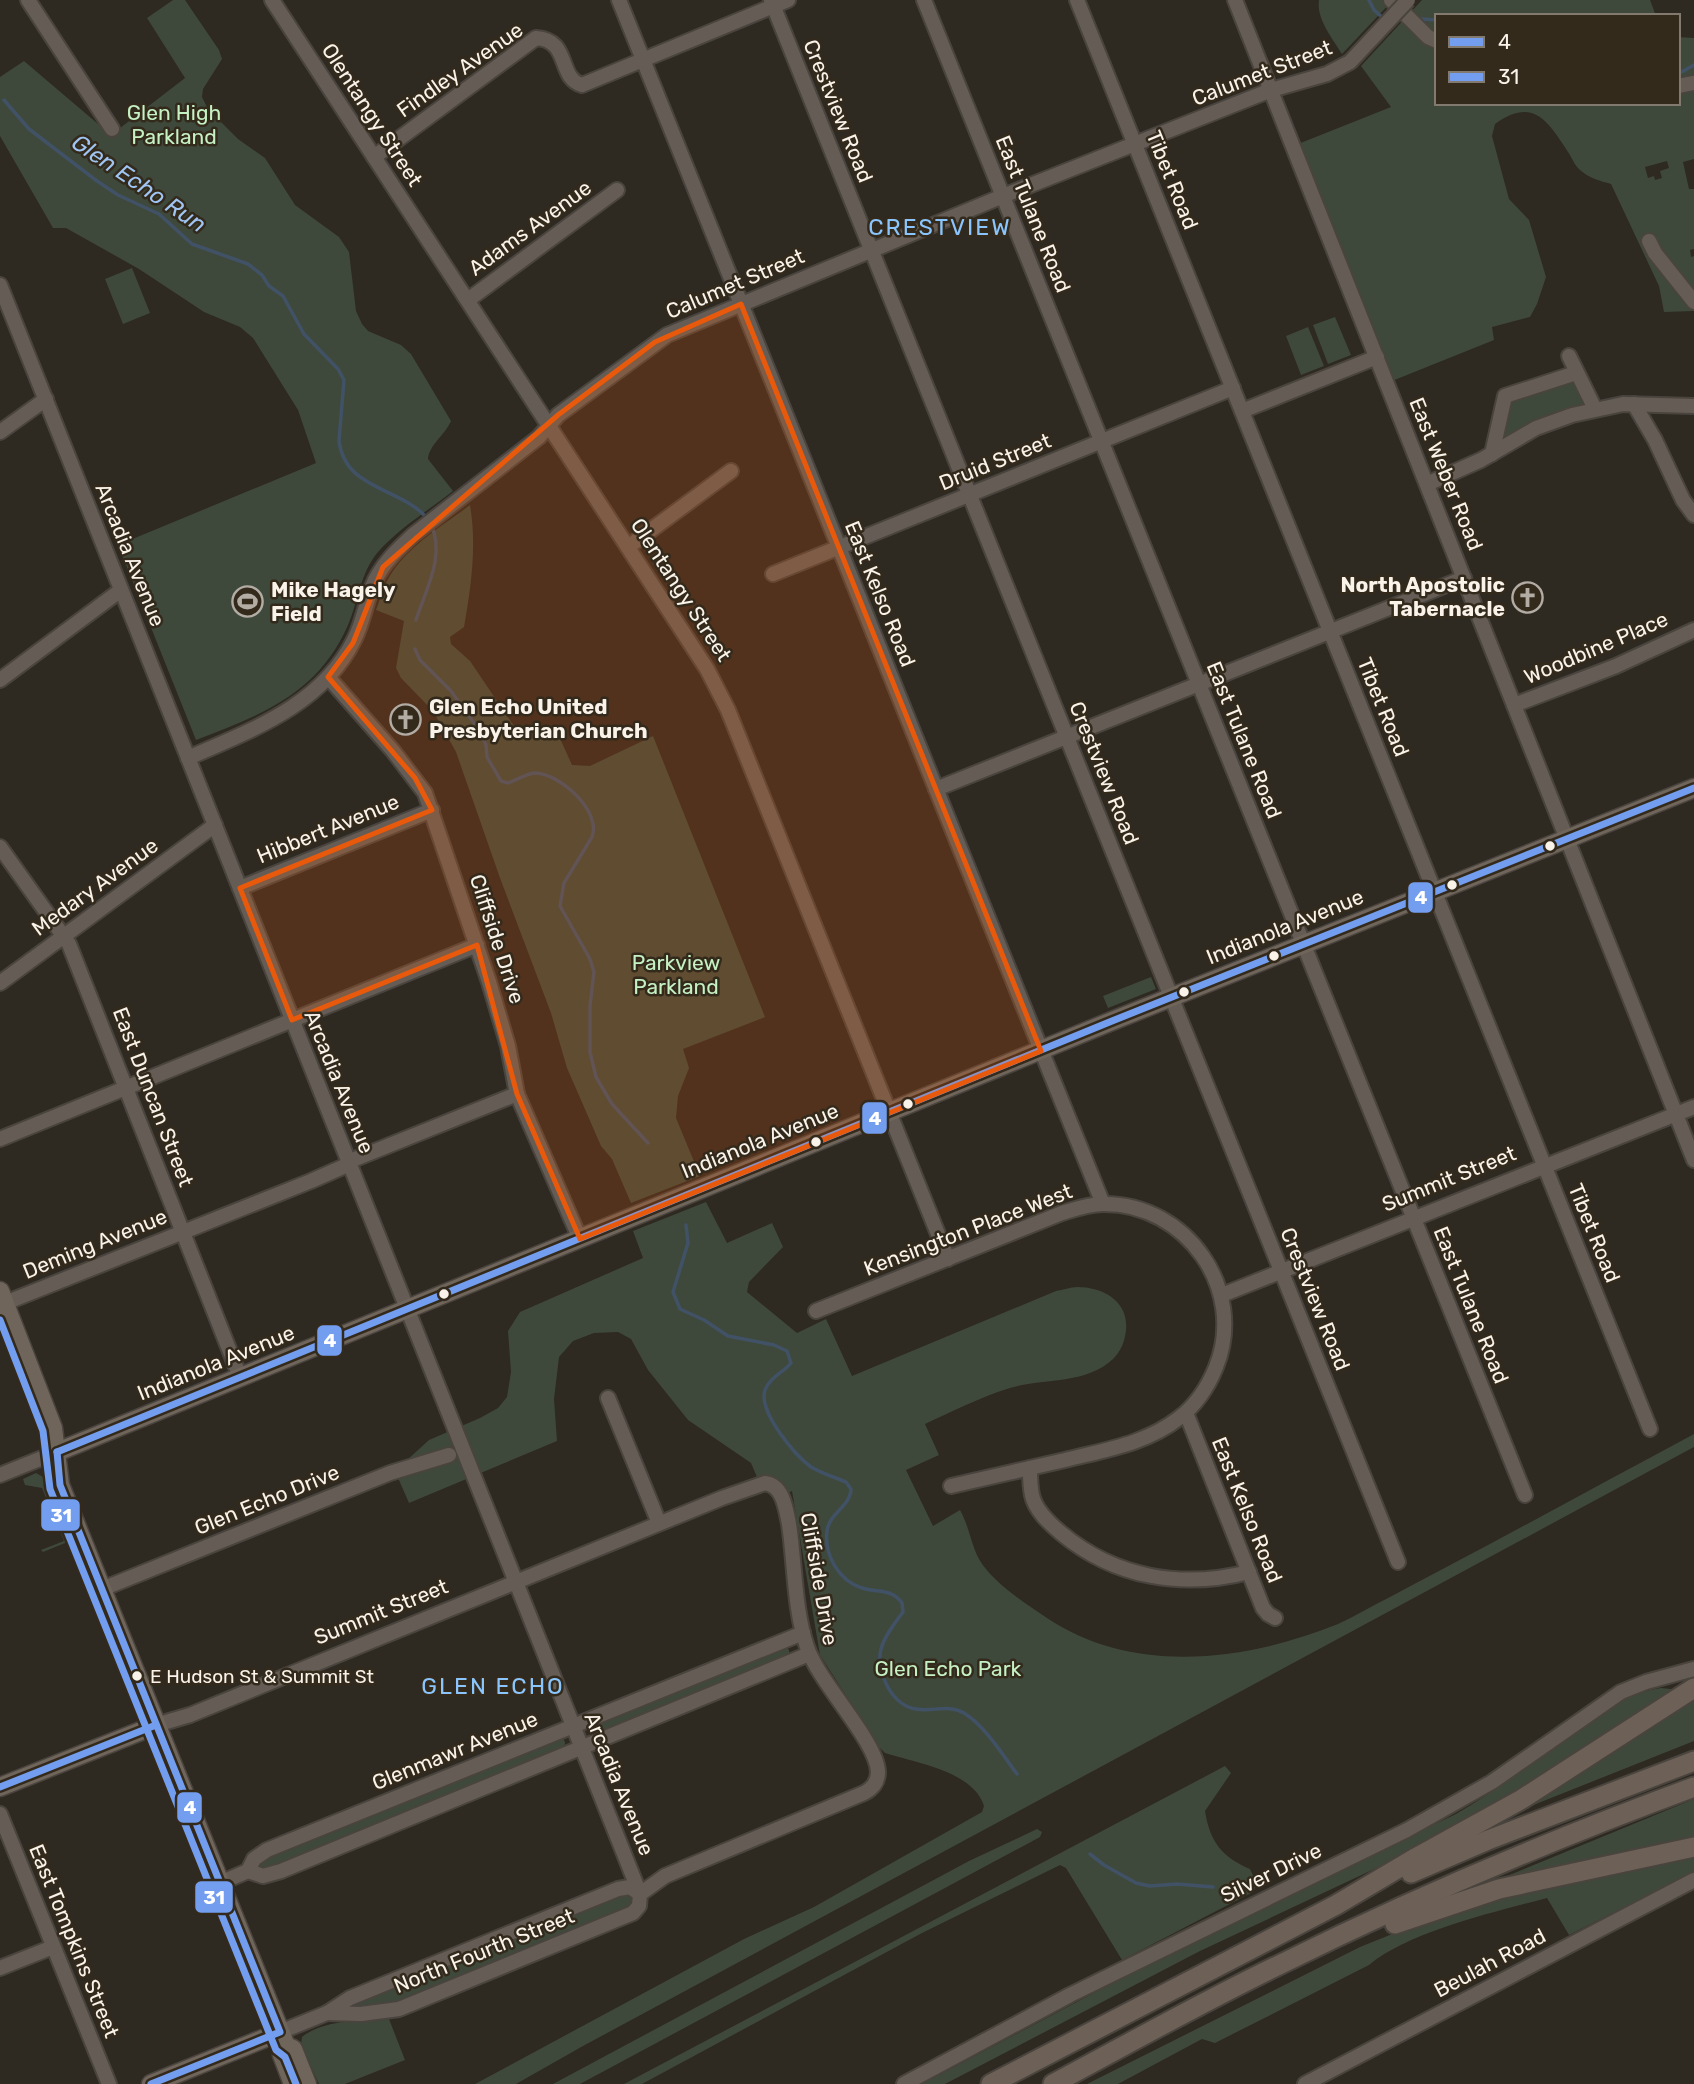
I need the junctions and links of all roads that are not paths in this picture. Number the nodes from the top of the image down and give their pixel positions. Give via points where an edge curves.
1 (28, 0) edge
2 (272, 0) edge
3 (619, 0) edge
4 (788, 0) edge
5 (924, 0) edge
6 (1077, 0) edge
7 (1235, 0) edge
8 (1391, 0) edge
9 (1408, 0) edge
10 (772, 3) edge
11 (1435, 40) edge
12 (643, 60) junction
13 (1271, 90) junction
14 (112, 129) dead end
15 (1135, 144) junction
16 (374, 157) junction
17 (617, 190) dead end
18 (1003, 197) junction
19 (1649, 241) dead end
20 (871, 250) junction
21 (0, 285) edge
22 (468, 300) junction
23 (1694, 302) edge
24 (741, 303) junction
25 (1569, 356) dead end
26 (1377, 357) junction
27 (1576, 373) junction
28 (1233, 388) junction
29 (46, 399) junction
30 (1634, 404) junction
31 (1694, 406) edge
32 (1595, 409) junction
33 (1242, 411) junction
34 (549, 425) junction
35 (0, 432) edge
36 (1101, 441) junction
37 (1492, 454) junction
38 (731, 471) dead end
39 (1427, 484) junction
40 (970, 495) junction
41 (1694, 515) edge
42 (628, 547) junction
43 (839, 548) junction
44 (773, 574) dead end
45 (1464, 579) junction
46 (121, 590) junction
47 (1694, 630) edge
48 (1330, 632) junction
49 (328, 677) junction
50 (0, 680) edge
51 (1199, 684) junction
52 (1514, 705) junction
53 (1067, 737) junction
54 (188, 758) junction
55 (1694, 788) edge
56 (936, 789) junction
57 (432, 810) junction
58 (215, 825) junction
59 (1567, 838) junction
60 (0, 847) edge
61 (240, 888) junction
62 (1434, 891) junction
63 (65, 935) junction
64 (1303, 944) junction
65 (477, 945) junction
66 (0, 983) edge
67 (1171, 998) junction
68 (292, 1020) junction
69 (1041, 1051) junction
70 (126, 1088) junction
71 (517, 1094) junction
72 (1694, 1107) edge
73 (889, 1113) junction
74 (1676, 1114) junction
75 (0, 1139) edge
76 (1694, 1160) edge
77 (349, 1163) junction
78 (1544, 1166) junction
79 (1102, 1204) junction
80 (1413, 1218) junction
81 (183, 1232) junction
82 (580, 1239) junction
83 (948, 1259) junction
84 (1281, 1270) junction
85 (1222, 1295) junction
86 (2, 1300) edge
87 (407, 1309) junction
88 (816, 1311) dead end
89 (240, 1377) junction
90 (608, 1398) dead end
91 (1186, 1413) junction
92 (1650, 1429) dead end
93 (57, 1452) junction
94 (449, 1455) dead end
95 (1030, 1468) junction
96 (0, 1475) edge
97 (951, 1486) dead end
98 (777, 1488) joint
99 (1525, 1495) dead end
100 (659, 1524) junction
101 (1398, 1562) dead end
102 (1249, 1572) junction
103 (516, 1582) junction
104 (102, 1589) junction
105 (1275, 1618) dead end
106 (803, 1633) junction
107 (810, 1654) junction
108 (1694, 1669) edge
109 (1646, 1682) junction
110 (1694, 1687) edge
111 (156, 1725) junction
112 (573, 1725) junction
113 (582, 1748) junction
114 (1694, 1761) edge
115 (874, 1786) joint
116 (0, 1787) edge
117 (1694, 1787) edge
118 (0, 1814) edge
119 (1694, 1847) edge
120 (248, 1871) junction
121 (1694, 1880) edge
122 (220, 1883) junction
123 (640, 1894) junction
124 (1336, 1905) junction
125 (53, 1947) junction
126 (1278, 1965) junction
127 (0, 1968) edge
128 (327, 2013) junction
129 (283, 2039) junction
130 (1021, 2069) junction
131 (108, 2084) edge
132 (151, 2084) edge
133 (293, 2084) edge
134 (307, 2084) edge
135 (904, 2084) edge
136 (985, 2084) edge
137 (992, 2084) edge
138 (1053, 2084) edge
139 (1305, 2084) edge

1 - 14 street
2 - 16 street, Olentangy Street
3 - 12 street, East Kelso Road
4 - 10 street, Findley Avenue
5 - 18 street, East Tulane Road
6 - 15 street, Tibet Road
7 - 13 street, East Weber Road
8 - 11 street
9 - 13 street, Calumet Street, bridge via 1350,62
10 - 12 street, Findley Avenue
10 - 20 street, Crestview Road
12 - 16 street, Findley Avenue via 582,85 571,79 559,50 536,38
12 - 24 street, East Kelso Road
13 - 15 street, Calumet Street
13 - 26 street, East Weber Road
15 - 18 street, Calumet Street
15 - 28 street, Tibet Road
16 - 22 street, Olentangy Street
17 - 22 street, Adams Avenue
18 - 20 street, Calumet Street
18 - 36 street, East Tulane Road
19 - 23 street
20 - 24 street, Calumet Street
20 - 40 street, Crestview Road
21 - 29 street, Arcadia Avenue
22 - 34 street, Olentangy Street
24 - 34 street, Calumet Street via 655,342
24 - 43 street, East Kelso Road
25 - 27 street
26 - 33 street
26 - 39 street, East Weber Road
27 - 32 street
27 - 37 street via 1505,396
28 - 33 street, Tibet Road
28 - 36 street, Druid Street
29 - 35 street
29 - 46 street, Arcadia Avenue
30 - 31 street
30 - 32 street
30 - 41 street
32 - 37 street via 1536,428
33 - 48 street, Tibet Road
34 - 42 street, Olentangy Street
34 - 49 street, Calumet Street via 413,535 383,567 353,643
36 - 40 street, Druid Street
36 - 51 street, East Tulane Road
37 - 39 street
38 - 42 street
39 - 45 street, East Weber Road
40 - 43 street, Druid Street
40 - 53 street, Crestview Road
42 - 73 street, Olentangy Street via 723,700
43 - 44 street, Druid Street
43 - 56 street, East Kelso Road
45 - 48 street
45 - 52 street, East Weber Road
46 - 50 street
46 - 54 street, Arcadia Avenue
47 - 52 street, Woodbine Place
48 - 51 street
48 - 62 street, Tibet Road
49 - 54 street, Calumet Street via 278,718
49 - 57 street, Cliffside Drive via 415,778
51 - 53 street
51 - 64 street, East Tulane Road
52 - 59 street, East Weber Road
53 - 56 street
53 - 67 street, Crestview Road
54 - 58 street, Arcadia Avenue
55 - 59 main road, Indianola Avenue
56 - 69 street, East Kelso Road
57 - 61 street, Hibbert Avenue
57 - 65 street, Cliffside Drive
58 - 61 street, Arcadia Avenue
58 - 63 street, Medary Avenue
59 - 62 main road, Indianola Avenue
59 - 74 street, East Weber Road
60 - 63 street, East Duncan Street
61 - 68 street, Arcadia Avenue
62 - 64 main road, Indianola Avenue
62 - 78 street, Tibet Road
63 - 66 street, Medary Avenue
63 - 70 street, East Duncan Street
64 - 67 main road, Indianola Avenue
64 - 80 street, East Tulane Road
65 - 68 street
65 - 71 street, Cliffside Drive via 508,1046
67 - 69 main road, Indianola Avenue
67 - 84 street, Crestview Road
68 - 70 street
68 - 77 street, Arcadia Avenue
69 - 73 main road, Indianola Avenue
69 - 79 street, East Kelso Road
70 - 75 street
70 - 81 street, East Duncan Street
71 - 77 street, Deming Avenue
71 - 82 street, Cliffside Drive
72 - 74 street, Summit Street
73 - 82 main road, Indianola Avenue
73 - 83 street, Olentangy Street
74 - 76 street, East Weber Road
74 - 78 street, Summit Street
77 - 81 street, Deming Avenue
77 - 87 street, Arcadia Avenue
78 - 80 street, Summit Street
78 - 92 street, Tibet Road
79 - 83 street, Kensington Place West via 1062,1213
79 - 85 street, Kensington Place West via 1151,1213 1186,1236 1210,1265
80 - 84 street, Summit Street
80 - 99 street, East Tulane Road
81 - 86 street, Deming Avenue
81 - 89 street, East Duncan Street
82 - 87 main road, Indianola Avenue
83 - 88 street, Kensington Place West
84 - 85 street, Summit Street
84 - 101 street, Crestview Road
85 - 91 street, Kensington Place West via 1225,1327 1219,1359
86 - 93 main road via 53,1428
87 - 89 main road, Indianola Avenue
87 - 103 street, Arcadia Avenue
89 - 93 main road, Indianola Avenue
90 - 100 street
91 - 95 street via 1137,1441
91 - 102 street, East Kelso Road
93 - 96 street, Indianola Avenue
93 - 104 main road via 60,1485
94 - 104 street, Glen Echo Drive via 390,1473
95 - 97 street
95 - 102 street via 1032,1495 1039,1511 1072,1542 1105,1562 1174,1580
98 - 100 street, Summit Street via 759,1484
98 - 106 street, Cliffside Drive via 789,1524
100 - 103 street, Summit Street
102 - 105 street, East Kelso Road via 1265,1611
103 - 111 street, Summit Street
103 - 112 street, Arcadia Avenue
104 - 111 main road
106 - 107 street, Cliffside Drive
106 - 112 street, Glenmawr Avenue
107 - 113 street, Glenmawr Avenue
107 - 115 street, Cliffside Drive via 873,1756 878,1771
108 - 109 street, Silver Drive
109 - 110 street
109 - 135 street, Silver Drive via 1600,1705 1492,1782 1407,1830 1070,1995
110 - 124 highway via 1522,1799
111 - 116 main road, Summit Street
111 - 122 main road
112 - 113 street, Arcadia Avenue
112 - 120 street, Glenmawr Avenue via 267,1850 254,1858
113 - 120 street, Glenmawr Avenue via 281,1871 263,1876
113 - 123 street, Arcadia Avenue
114 - 124 highway via 1488,1840
115 - 123 street, North Fourth Street via 665,1876
117 - 126 highway via 1497,1864
118 - 125 street, East Tompkins Street
119 - 126 highway via 1499,1889
120 - 122 street, Glenmawr Avenue
121 - 139 street, Beulah Road
122 - 129 main road
123 - 128 street, North Fourth Street via 630,1887 618,1889 350,1998
123 - 128 street, North Fourth Street via 633,1913 398,2009
124 - 130 highway
125 - 127 street
125 - 131 street, East Tompkins Street
126 - 138 highway
128 - 129 street, North Fourth Street
129 - 132 main road
129 - 133 main road via 282,2055
129 - 134 main road via 293,2049
130 - 136 highway
130 - 137 highway

